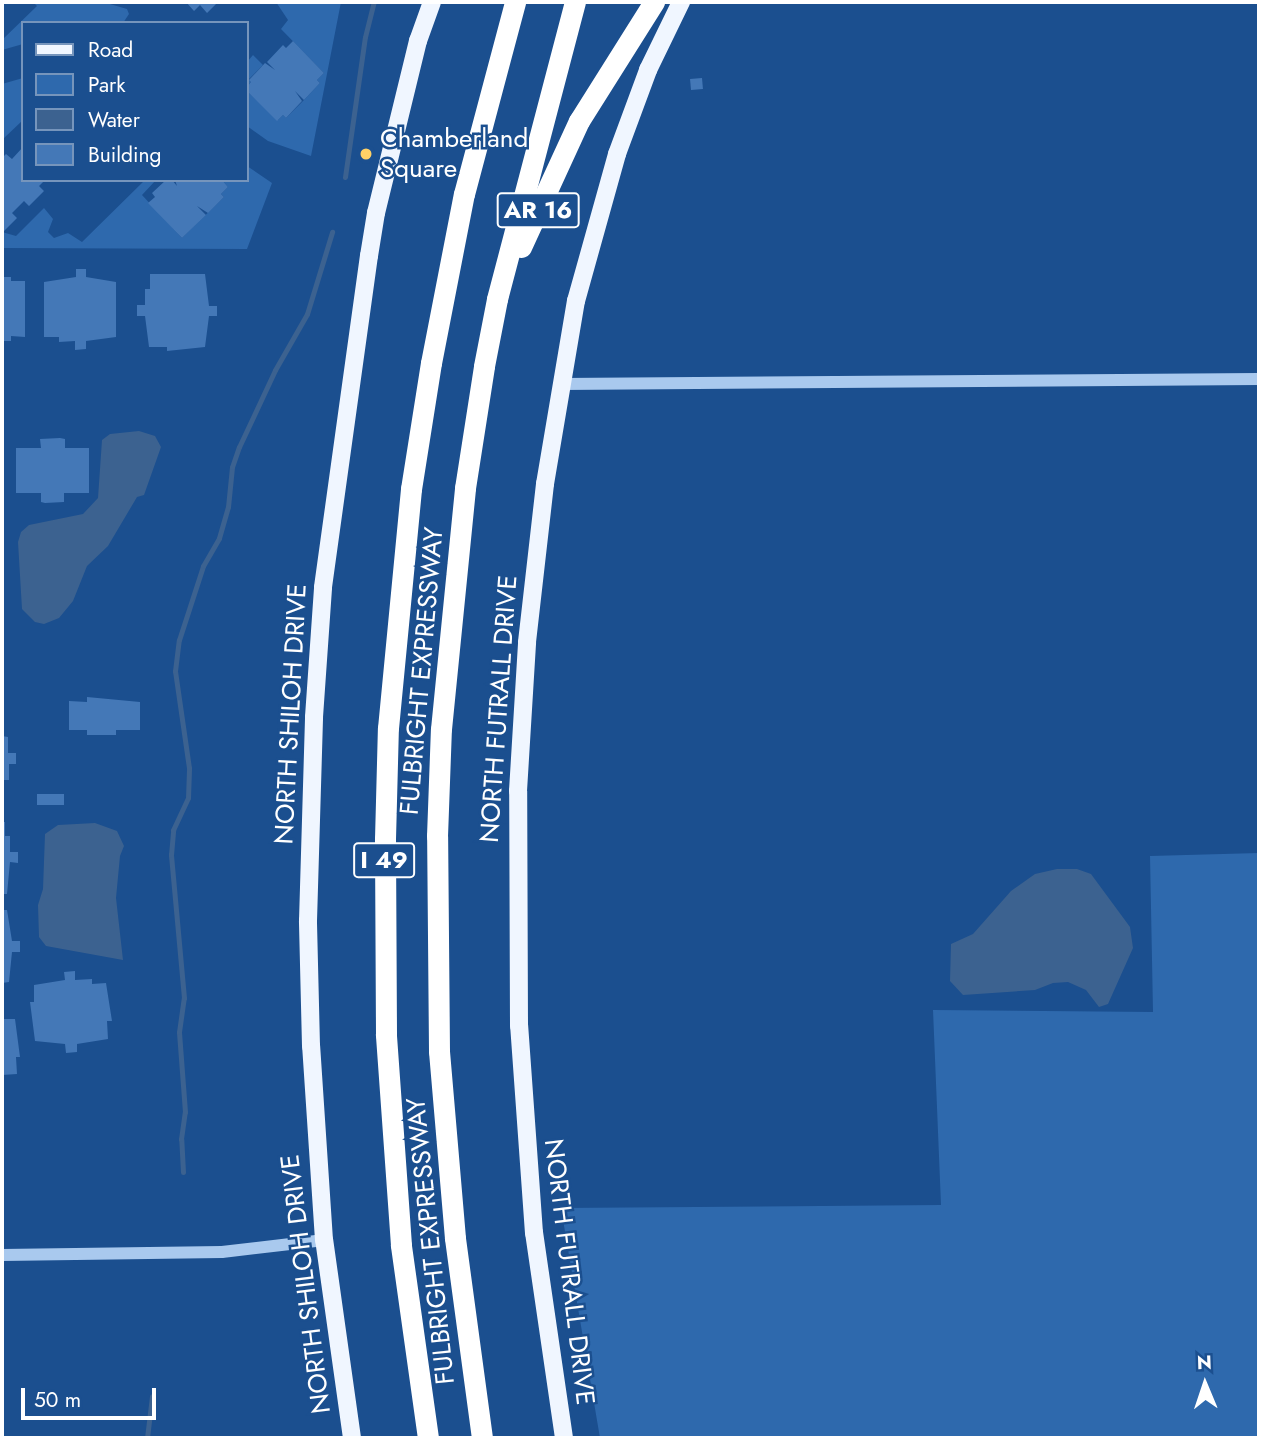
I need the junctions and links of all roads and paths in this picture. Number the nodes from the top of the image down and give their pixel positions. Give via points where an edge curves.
1 (432, 2) edge
2 (515, 2) edge
3 (575, 2) edge
4 (654, 2) edge
5 (681, 2) edge
6 (497, 299) junction
7 (1259, 379) edge
8 (561, 384) junction
9 (324, 1240) junction
10 (2, 1255) edge
11 (352, 1438) edge
12 (428, 1438) edge
13 (482, 1438) edge
14 (564, 1438) edge

1 - 9 main road, NORTH SHILOH DRIVE via 418,41 376,213 323,587 308,921
2 - 12 highway, FULBRIGHT EXPRESSWAY / I 49 via 464,194 431,363 411,489 388,728 387,1047 401,1245
3 - 6 highway, FULBRIGHT EXPRESSWAY / I 49
4 - 6 highway, AR 16 via 579,121
5 - 8 main road, NORTH FUTRALL DRIVE via 648,70 610,177 576,301
6 - 13 highway, FULBRIGHT EXPRESSWAY / I 49 via 461,527 437,836 439,1051 446,1151
7 - 8 street
8 - 14 main road, NORTH FUTRALL DRIVE via 527,642 516,897 524,1126
9 - 10 street via 222,1252
9 - 11 main road, NORTH SHILOH DRIVE

